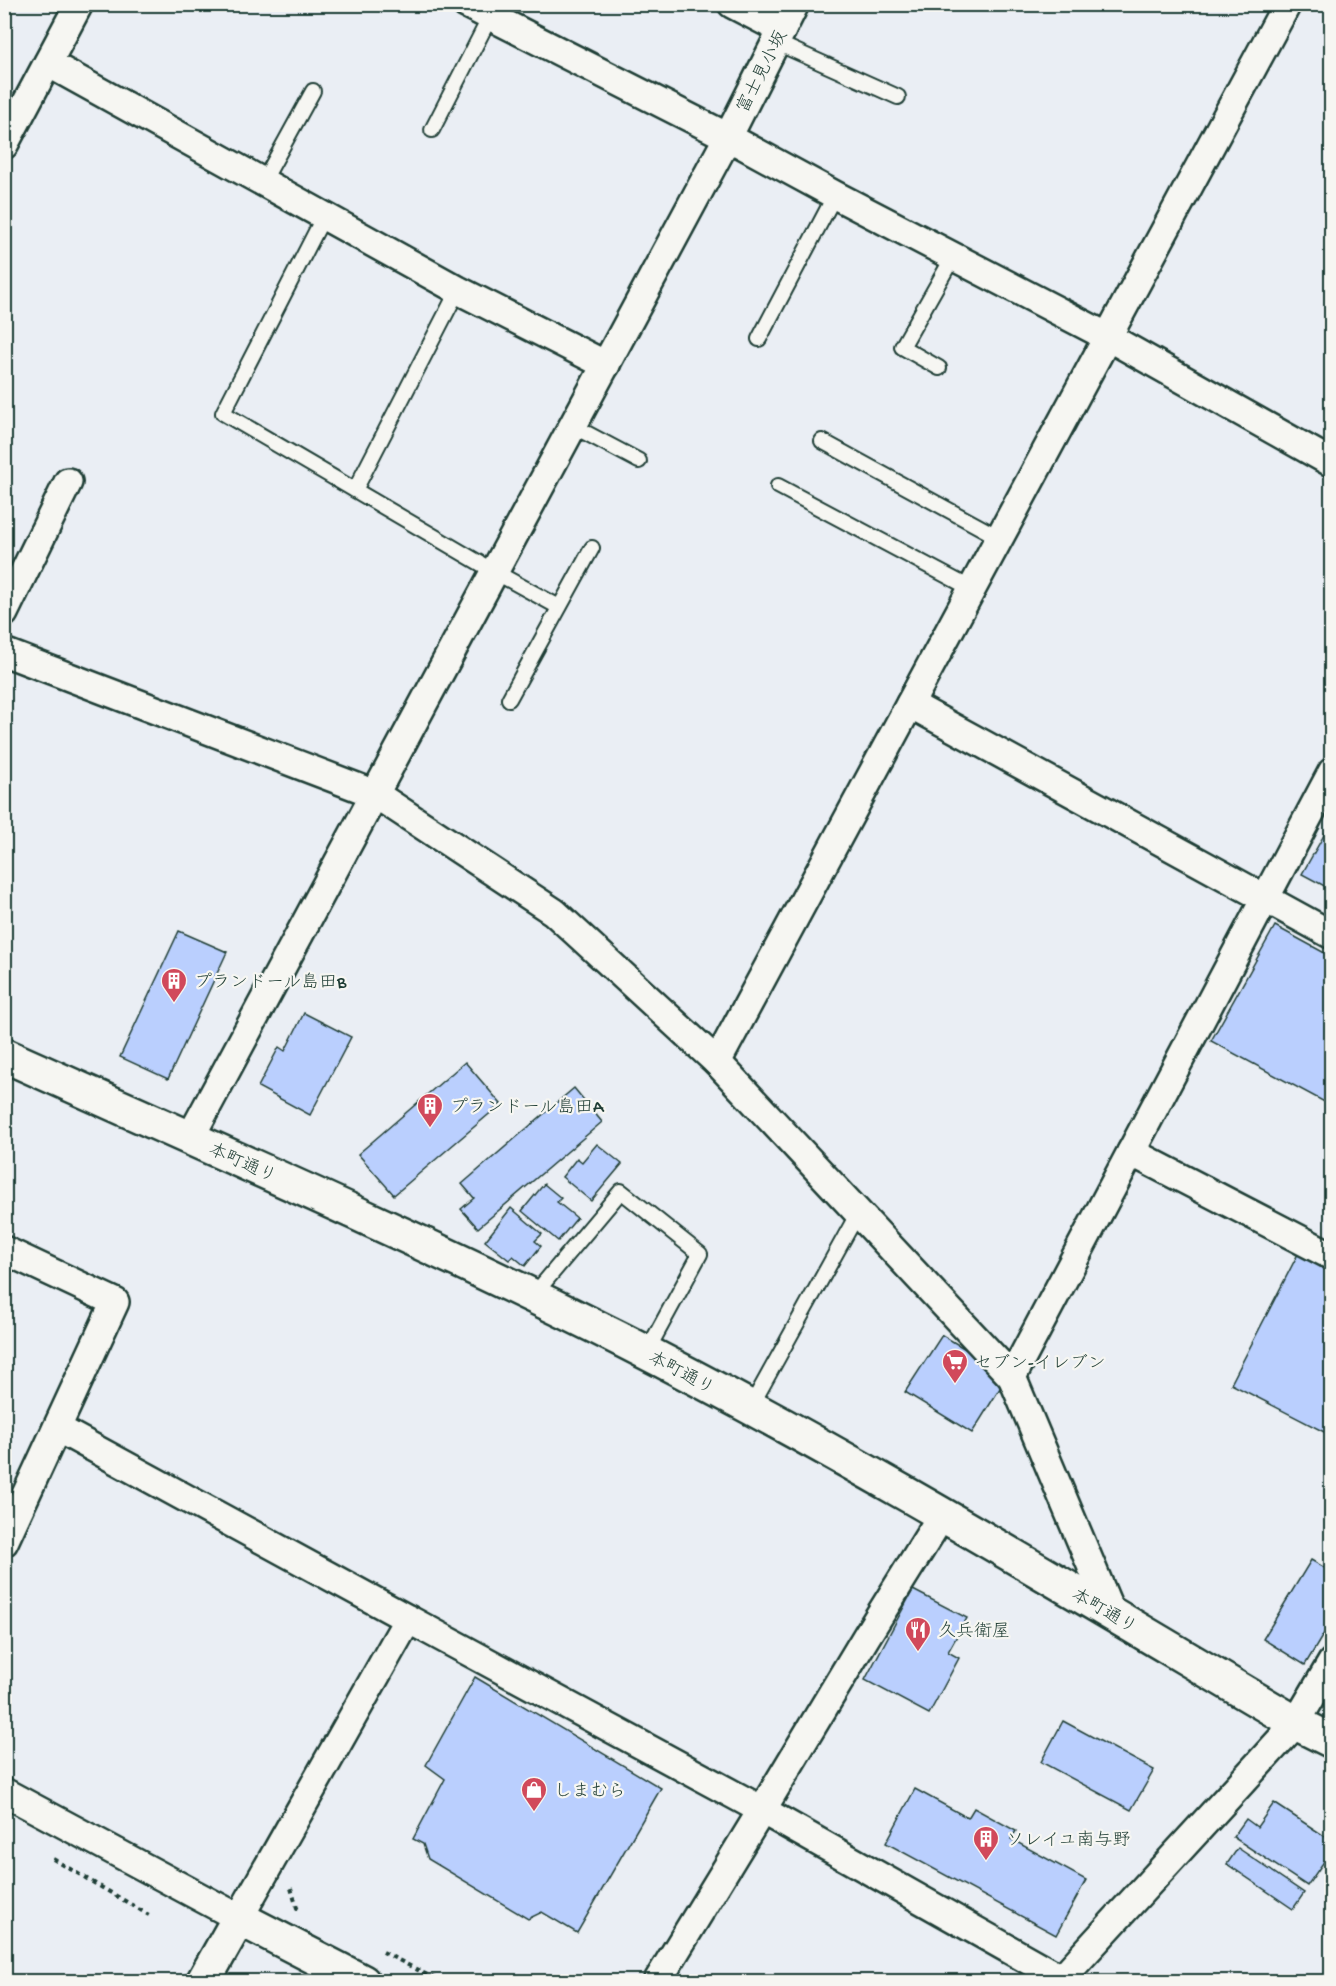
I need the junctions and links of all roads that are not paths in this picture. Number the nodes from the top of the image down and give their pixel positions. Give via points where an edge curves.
1 (79, 4) edge
2 (466, 4) edge
3 (732, 4) edge
4 (795, 4) edge
5 (1287, 4) edge
6 (490, 17) junction
7 (779, 36) junction
8 (48, 63) junction
9 (313, 91) dead end
10 (898, 98) dead end
11 (432, 130) dead end
12 (728, 137) junction
13 (4, 145) edge
14 (263, 182) junction
15 (835, 195) junction
16 (324, 216) junction
17 (953, 257) junction
18 (458, 290) junction
19 (1108, 337) junction
20 (759, 339) dead end
21 (606, 365) junction
22 (939, 368) dead end
23 (573, 426) junction
24 (822, 441) dead end
25 (639, 461) dead end
26 (1332, 463) edge
27 (68, 482) dead end
28 (778, 486) dead end
29 (355, 490) junction
30 (1000, 538) junction
31 (592, 548) dead end
32 (495, 572) junction
33 (972, 589) junction
34 (559, 607) junction
35 (4, 613) edge
36 (4, 652) edge
37 (509, 699) dead end
38 (910, 704) junction
39 (1332, 772) edge
40 (375, 794) junction
41 (1265, 898) junction
42 (1332, 935) edge
43 (4, 1055) edge
44 (717, 1062) junction
45 (190, 1138) junction
46 (1131, 1152) junction
47 (858, 1213) junction
48 (4, 1250) edge
49 (1332, 1256) edge
50 (532, 1296) junction
51 (646, 1353) junction
52 (1012, 1377) junction
53 (750, 1408) junction
54 (57, 1428) junction
55 (942, 1515) junction
56 (4, 1542) edge
57 (1112, 1614) junction
58 (408, 1619) junction
59 (1332, 1662) edge
60 (1296, 1723) junction
61 (1332, 1741) edge
62 (4, 1792) edge
63 (762, 1810) junction
64 (239, 1918) junction
65 (1065, 1980) edge
66 (203, 1982) edge
67 (363, 1982) edge
68 (657, 1982) edge

1 - 8 street
2 - 6 street
3 - 7 street
4 - 7 street, 富士見小坂
5 - 19 street
6 - 11 lane
6 - 12 street
7 - 10 lane
7 - 12 street, 富士見小坂
8 - 13 street
8 - 14 street
9 - 14 lane
12 - 15 street
12 - 21 street, 富士見小坂
14 - 16 street
15 - 17 street
15 - 20 lane
16 - 18 street
16 - 29 lane via 223,413
17 - 19 street
17 - 22 lane via 902,347
18 - 21 street
18 - 29 lane
19 - 26 street
19 - 30 street
21 - 23 street, 富士見小坂
23 - 25 lane
23 - 32 street, 富士見小坂
24 - 30 lane
27 - 35 street
28 - 33 lane
29 - 32 lane
30 - 33 street
31 - 34 lane
32 - 34 lane
32 - 40 street, 富士見小坂
33 - 38 street
34 - 37 lane
36 - 40 street
38 - 41 street
38 - 44 street
39 - 41 street
40 - 44 street via 554,912
40 - 45 street, 富士見小坂
41 - 42 street
41 - 46 street
43 - 45 main road, 本町通り
44 - 47 street
45 - 50 main road, 本町通り
46 - 49 street
46 - 52 street
47 - 52 street
47 - 53 lane
48 - 54 street via 115,1302
50 - 51 main road, 本町通り
50 - 51 lane via 621,1191 700,1254
51 - 53 main road, 本町通り
52 - 57 street
53 - 55 main road, 本町通り
54 - 56 street
54 - 58 street
55 - 57 main road, 本町通り
55 - 63 street
57 - 60 main road, 本町通り
58 - 63 street
58 - 64 street
59 - 60 street
60 - 61 main road, 本町通り
60 - 65 street
62 - 64 street
63 - 65 street
63 - 68 street
64 - 66 main road
64 - 67 main road

